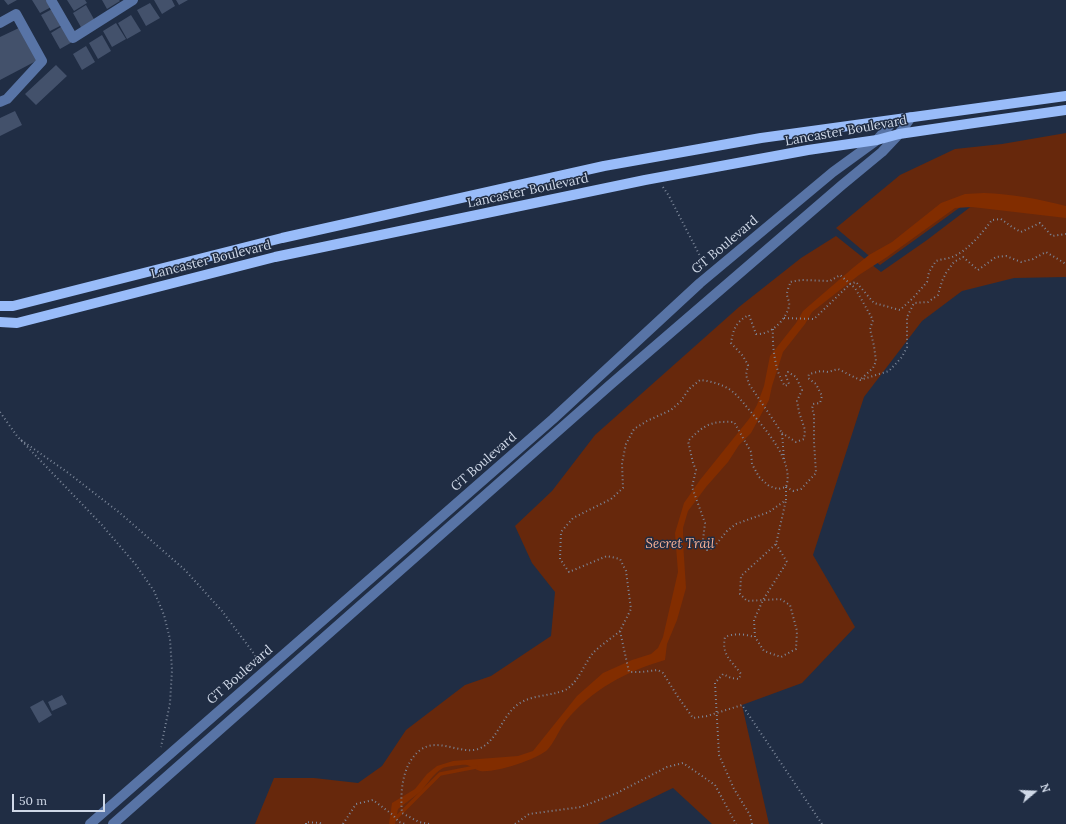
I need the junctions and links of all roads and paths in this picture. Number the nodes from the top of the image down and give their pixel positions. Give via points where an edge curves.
1 (51, 0) edge
2 (133, 0) edge
3 (0, 23) edge
4 (1066, 96) edge
5 (0, 102) edge
6 (1066, 110) edge
7 (911, 117) junction
8 (894, 120) junction
9 (899, 134) junction
10 (877, 140) junction
11 (645, 180) junction
12 (1066, 234) edge
13 (1066, 264) edge
14 (700, 283) junction
15 (850, 284) junction
16 (0, 306) edge
17 (784, 318) junction
18 (0, 322) edge
19 (773, 329) junction
20 (860, 380) junction
21 (0, 412) edge
22 (782, 433) junction
23 (17, 436) junction
24 (784, 460) junction
25 (786, 487) junction
26 (786, 500) junction
27 (776, 544) junction
28 (763, 600) junction
29 (620, 631) junction
30 (755, 637) junction
31 (255, 679) junction
32 (717, 712) junction
33 (155, 767) junction
34 (90, 824) edge
35 (113, 824) edge
36 (306, 824) edge
37 (321, 824) edge
38 (344, 824) edge
39 (404, 824) edge
40 (429, 824) edge
41 (515, 824) edge
42 (736, 824) edge
43 (752, 824) edge
44 (822, 824) edge

1 - 2 street via 73,38
3 - 5 street via 16,14 42,60 7,99
4 - 7 main road, Lancaster Boulevard
6 - 9 main road, Lancaster Boulevard
7 - 8 main road, Lancaster Boulevard
7 - 9 street, GT Boulevard
8 - 10 street, GT Boulevard
8 - 16 main road, Lancaster Boulevard via 761,138 604,166 282,238 14,306
9 - 10 main road, Lancaster Boulevard
9 - 35 street, GT Boulevard via 882,152 610,385
10 - 11 main road, Lancaster Boulevard
10 - 14 street, GT Boulevard via 833,172
11 - 14 path via 662,186 669,196 700,256 704,272
11 - 18 main road, Lancaster Boulevard via 275,257 17,323
12 - 15 path via 1052,236 1040,223 1020,232 1001,219 992,220 963,251 936,261 929,272 927,282 900,310 874,303 856,282
13 - 20 path via 1046,252 1021,262 1006,256 996,257 978,270 963,257 954,262 942,282 938,296 928,302 914,303 907,316 907,347 902,357 889,371
14 - 31 street, GT Boulevard via 553,418
15 - 17 path via 814,319
15 - 17 path via 840,275 830,281 790,282 787,294 790,305
15 - 20 path via 855,288 873,320 870,329 876,361 873,368
17 - 19 path
19 - 22 path via 772,341 780,380 785,386 790,384 786,376 788,372 796,377 802,390 797,401 805,430 804,440 796,442
19 - 22 path via 756,334 749,315 741,319 733,331 731,343 748,365 746,375 749,384
20 - 25 path via 838,369 809,374 808,378 816,384 822,396 820,403 813,404 812,409 816,473 801,489 793,492
21 - 23 path
22 - 24 path
23 - 31 path via 120,513 185,570 222,611 255,654
23 - 33 path via 101,524 136,565 154,591 170,639 172,670 170,703
24 - 25 path via 789,480
24 - 29 path via 779,448 737,396 729,389 709,381 700,380 671,410 634,429 626,444 622,463 622,488 611,498 573,518 561,532 560,559 569,572 607,556 620,559 626,571 631,609
25 - 26 path
25 - 26 path via 778,490 759,477 752,464 751,452 734,422 719,421 701,428 688,441 696,470 692,487 705,523 703,540 707,550 713,548 736,524 769,512
26 - 27 path
27 - 28 path via 787,562
27 - 28 path via 741,576 740,594 747,601
28 - 30 path via 754,620
28 - 30 path via 780,598 790,605 797,631 796,649 781,657 764,651
29 - 32 path via 629,672 658,670 664,673 693,718
29 - 40 path via 593,653 567,690 527,700 515,706 492,740 479,749 466,750 443,745 419,750 410,762 402,783 402,813
30 - 32 path via 725,637 723,645 728,658 741,674 739,678 731,678 723,674 715,683
31 - 33 street, GT Boulevard
32 - 43 path via 719,755 734,789 750,815
32 - 44 path via 742,705
33 - 34 street, GT Boulevard
36 - 37 path
38 - 39 path via 356,804 373,800
41 - 42 path via 529,814 581,807 617,793 667,766 683,763 715,785

